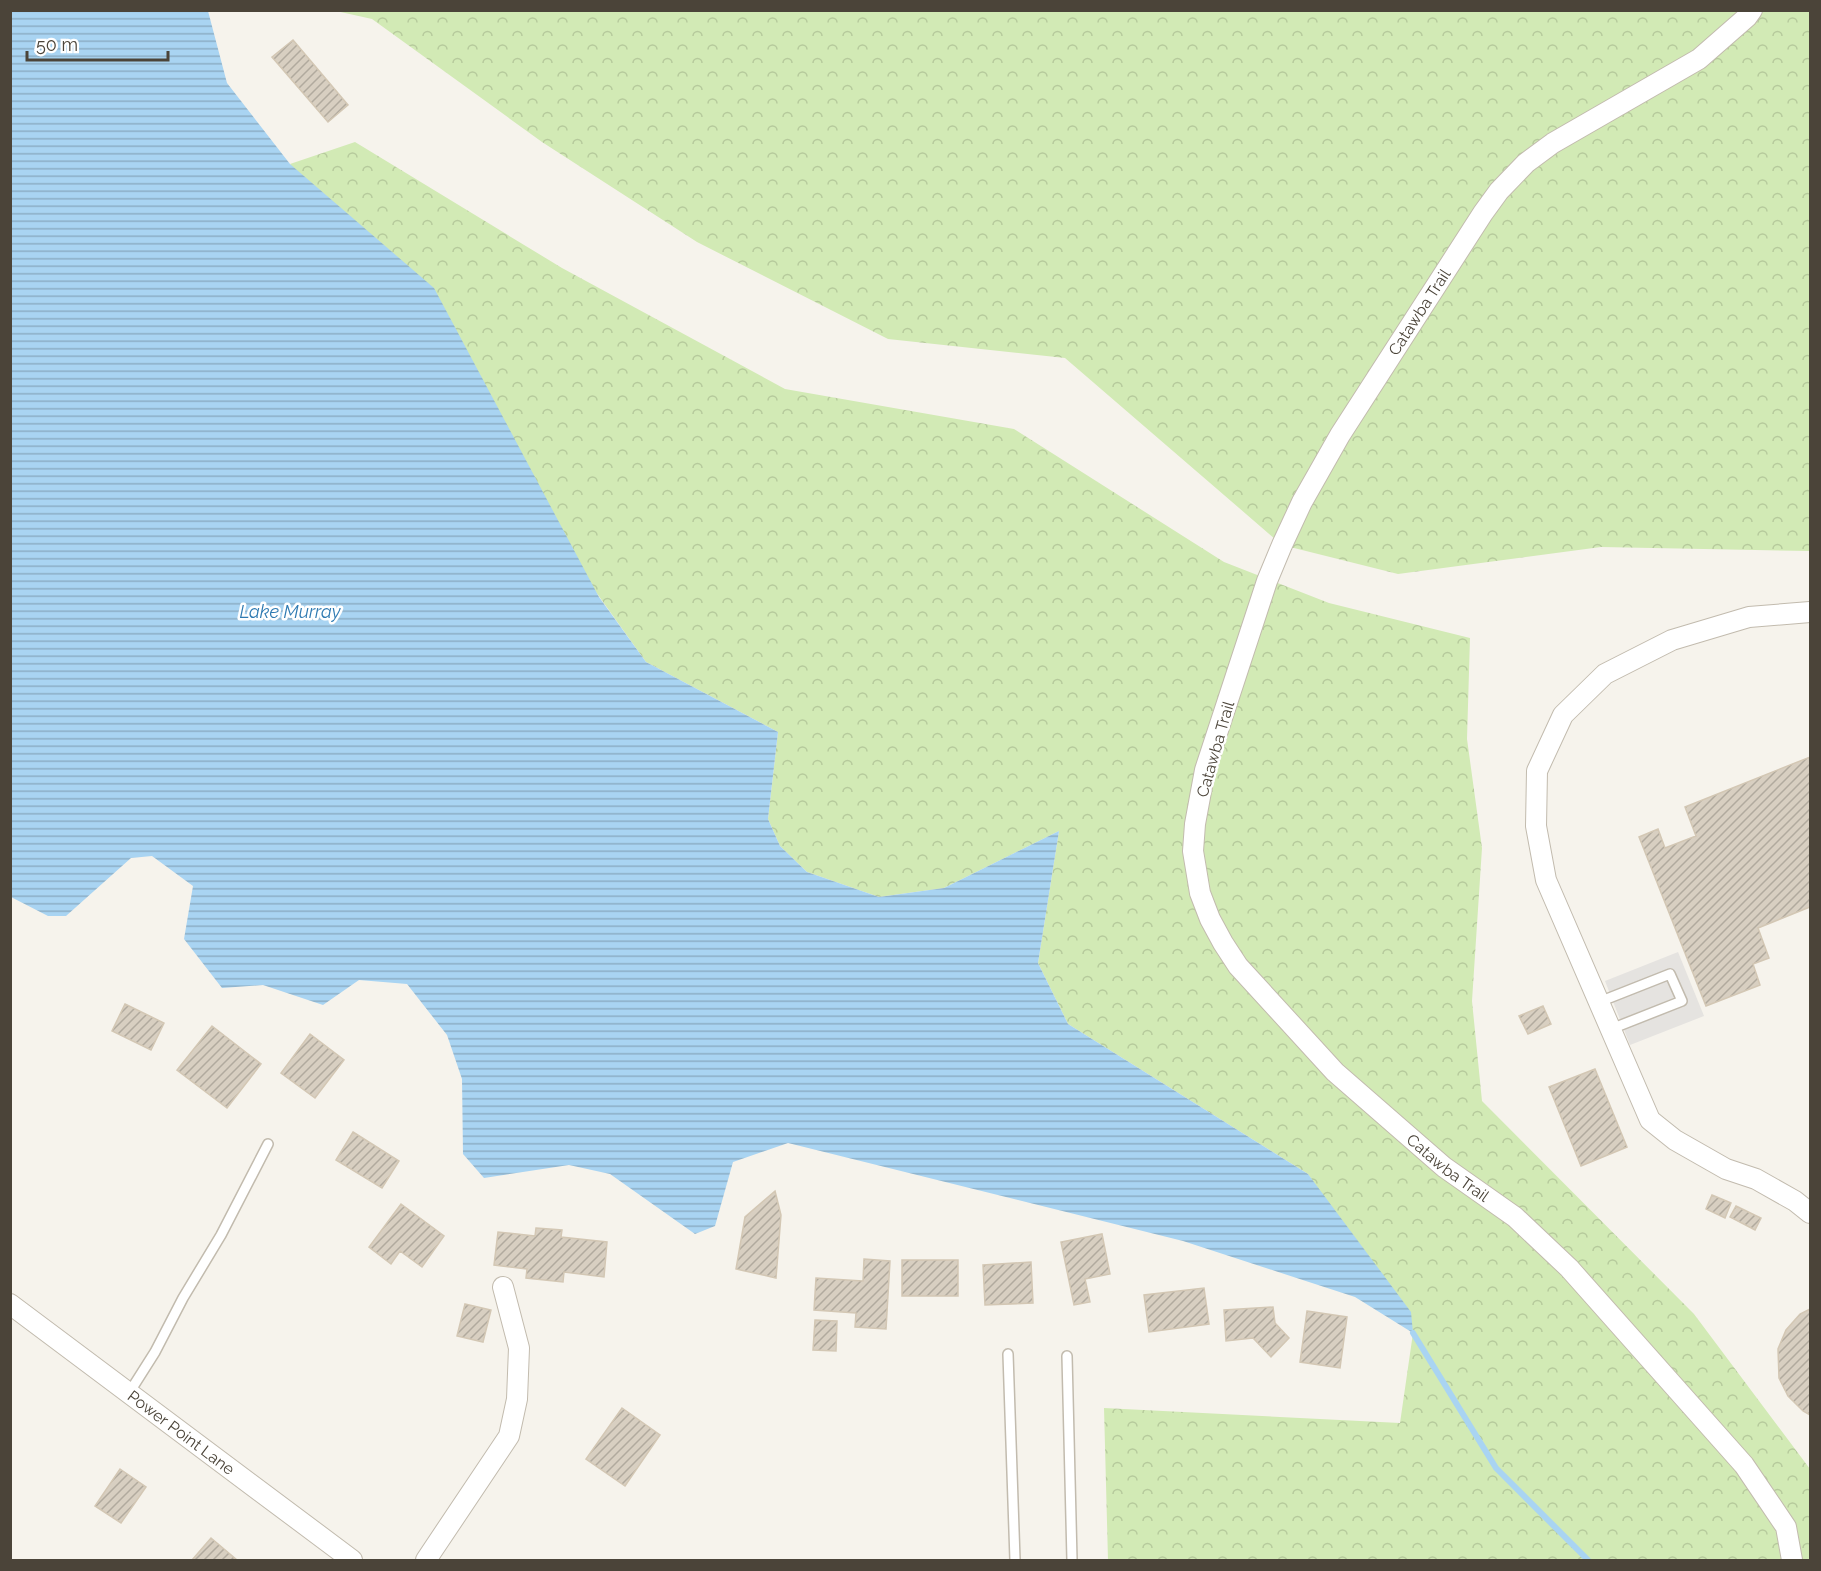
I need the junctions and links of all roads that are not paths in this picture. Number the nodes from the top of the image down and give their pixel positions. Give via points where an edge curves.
1 (1752, 10) edge
2 (1810, 612) edge
3 (1599, 1002) junction
4 (1611, 1029) junction
5 (268, 1144) dead end
6 (1810, 1213) edge
7 (503, 1287) dead end
8 (10, 1304) edge
9 (1008, 1354) dead end
10 (1067, 1356) dead end
11 (129, 1392) junction
12 (352, 1560) edge
13 (426, 1560) edge
14 (1015, 1560) edge
15 (1072, 1560) edge
16 (1792, 1560) edge

1 - 16 street, Catawba Trail via 1699,59 1526,163 1483,213 1340,435 1282,545 1205,770 1193,851 1200,893 1210,919 1238,966 1335,1072 1444,1167 1515,1216 1569,1268 1744,1465 1786,1527
2 - 3 street via 1749,617 1672,640 1605,674 1563,715 1537,771 1536,826 1546,880
3 - 4 street
3 - 4 lane via 1670,974 1682,1001
4 - 6 street via 1650,1120 1675,1140 1726,1169 1756,1179
5 - 11 lane via 155,1352
7 - 13 street via 519,1348 517,1399 509,1436
8 - 11 street, Power Point Lane
9 - 14 lane
10 - 15 lane
11 - 12 street, Power Point Lane

